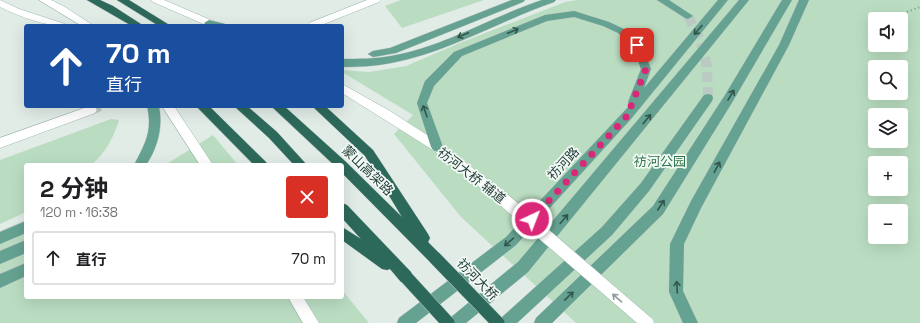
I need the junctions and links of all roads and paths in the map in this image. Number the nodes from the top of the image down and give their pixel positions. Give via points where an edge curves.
1 (44, 0) edge
2 (92, 0) edge
3 (122, 0) edge
4 (156, 0) edge
5 (376, 0) edge
6 (520, 0) edge
7 (551, 0) edge
8 (662, 0) edge
9 (723, 0) edge
10 (744, 0) edge
11 (788, 0) edge
12 (804, 0) edge
13 (0, 3) edge
14 (920, 7) edge
15 (907, 12) edge
16 (688, 16) tunnel mouth
17 (55, 24) edge
18 (86, 24) edge
19 (135, 24) edge
20 (163, 24) edge
21 (213, 24) edge
22 (315, 24) edge
23 (344, 57) edge
24 (344, 63) edge
25 (344, 89) edge
26 (708, 98) tunnel mouth
27 (154, 108) edge
28 (169, 108) edge
29 (204, 108) edge
30 (242, 108) edge
31 (278, 108) edge
32 (320, 108) edge
33 (91, 110) dead end
34 (627, 116) junction
35 (0, 143) edge
36 (437, 147) junction
37 (141, 163) edge
38 (206, 163) edge
39 (260, 163) edge
40 (299, 163) edge
41 (340, 163) edge
42 (344, 167) edge
43 (344, 211) edge
44 (24, 228) edge
45 (344, 234) edge
46 (0, 238) edge
47 (24, 247) edge
48 (0, 258) edge
49 (435, 258) junction
50 (24, 270) edge
51 (406, 277) junction
52 (0, 281) edge
53 (296, 299) edge
54 (312, 323) edge
55 (404, 323) edge
56 (448, 323) edge
57 (455, 323) edge
58 (498, 323) edge
59 (506, 323) edge
60 (541, 323) edge
61 (647, 323) edge
62 (690, 323) edge

1 - 18 main road
2 - 19 highway
3 - 20 highway
4 - 21 main road
5 - 22 main road
6 - 23 main road via 392,51
7 -> 24 main road via 430,49 394,59
8 - 16 main road
9 -> 34 main road, 祊河路
57 -> 10 main road via 523,267
60 -> 11 main road via 658,210
62 -> 12 main road via 676,292 677,244 784,45
13 - 17 main road via 16,12
14 - 15 path
25 - 36 main road, 祊河大桥 辅道
26 - 59 main road via 645,187 607,231
27 - 37 main road via 157,117 154,138
28 - 38 main road
29 - 39 highway
30 - 40 highway
31 - 41 highway, 蒙山高架路
32 - 49 highway via 368,153
33 - 35 main road
36 -> 34 main road via 422,103 429,84 458,54 544,18 574,14 621,31 637,45 646,69
34 -> 55 main road, 祊河路 via 511,241
61 -> 36 main road, 祊河大桥 辅道, bridge via 496,193
42 - 49 highway, 蒙山高架路
43 - 51 highway
44 - 46 main road
45 - 51 highway
47 - 48 main road
49 - 58 highway, 祊河大桥, bridge
50 - 52 main road
51 - 56 highway, bridge
53 - 54 main road

